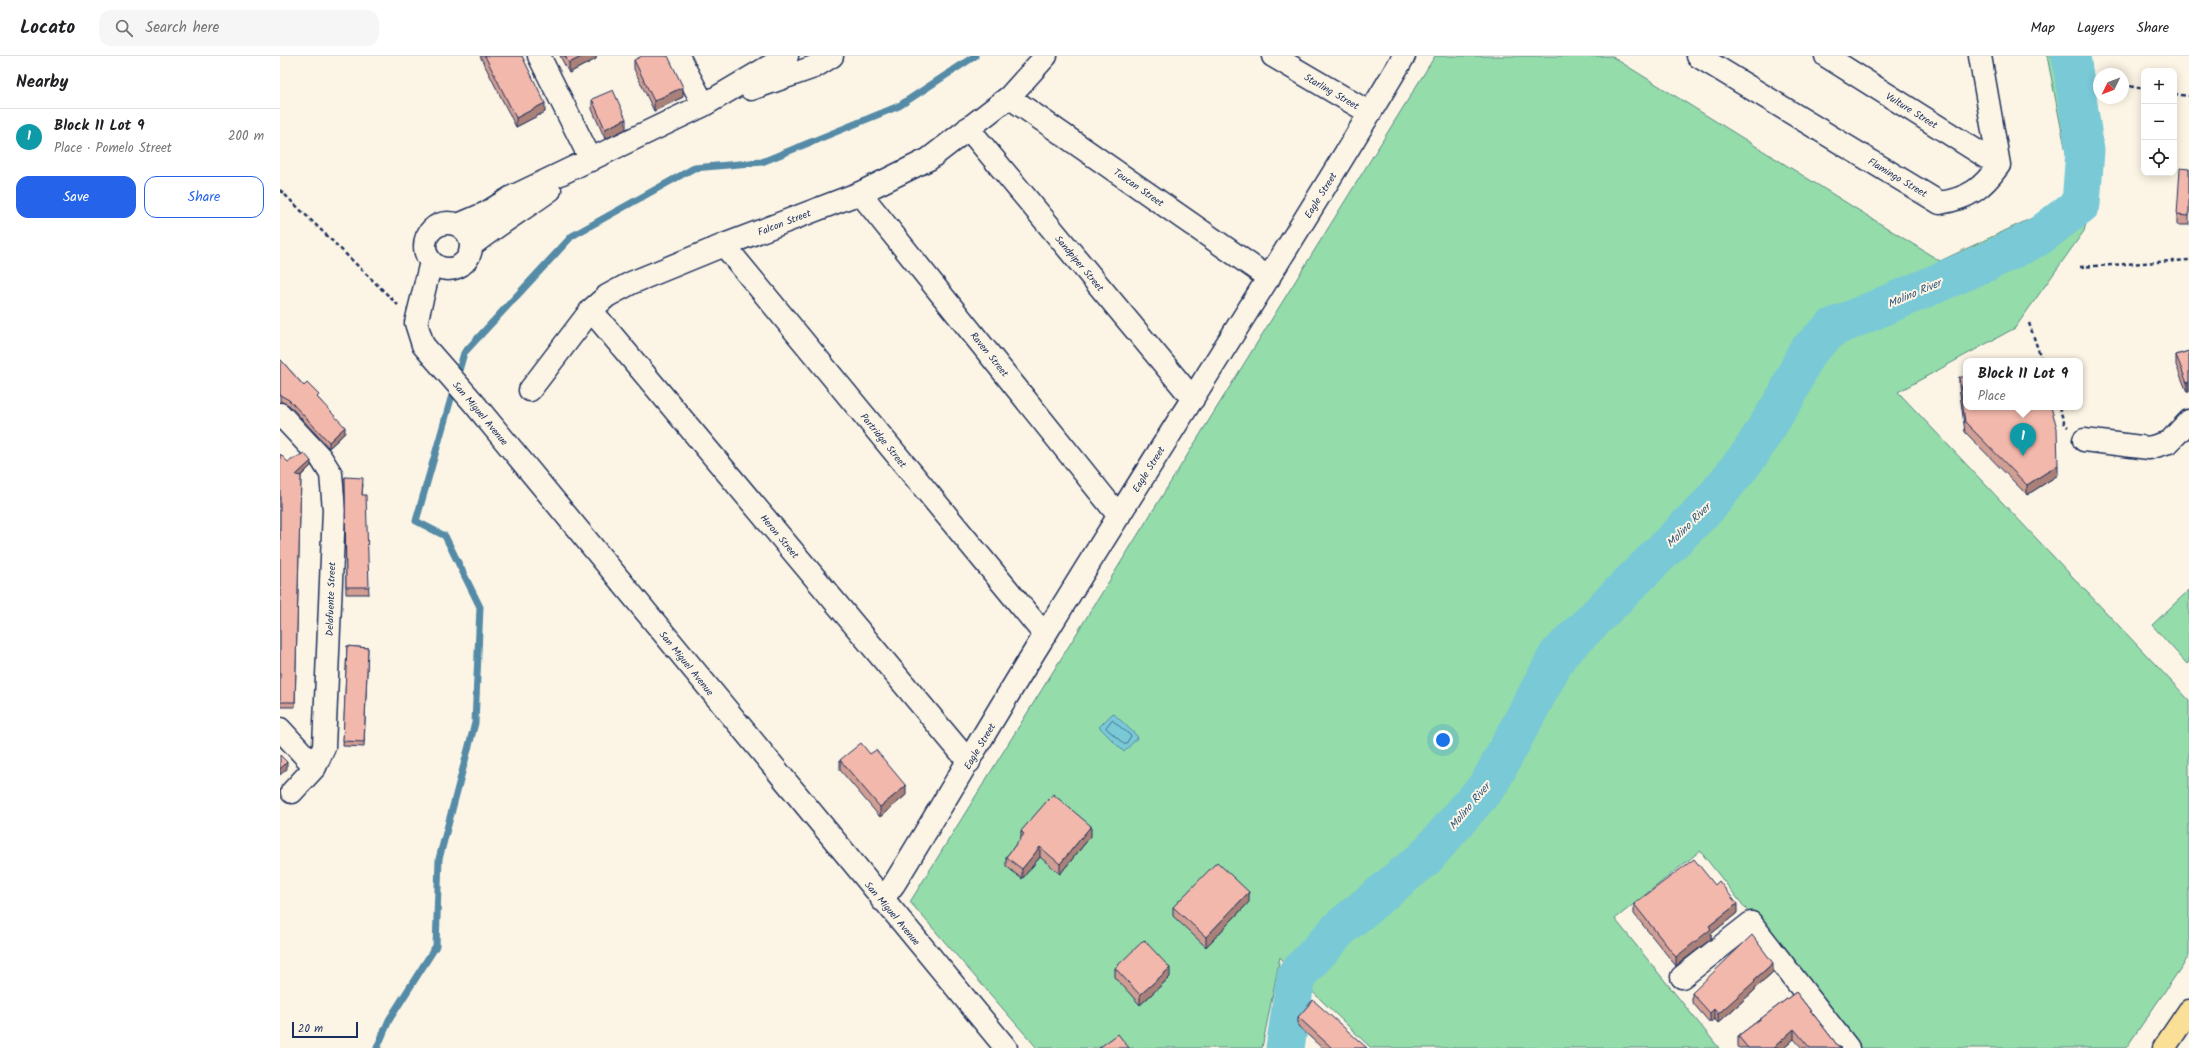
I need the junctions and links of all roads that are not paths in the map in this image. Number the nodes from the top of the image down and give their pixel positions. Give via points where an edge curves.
1 (538, 56) edge
2 (678, 56) edge
3 (787, 56) edge
4 (832, 56) edge
5 (1046, 56) edge
6 (1273, 56) edge
7 (1404, 56) edge
8 (1698, 56) edge
9 (1826, 56) edge
10 (1980, 56) edge
11 (1009, 96) junction
12 (704, 105) junction
13 (1370, 113) junction
14 (968, 128) junction
15 (591, 160) junction
16 (1999, 165) junction
17 (860, 193) junction
18 (458, 225) junction
19 (472, 245) junction
20 (724, 245) junction
21 (431, 262) junction
22 (1269, 278) junction
23 (590, 310) junction
24 (530, 390) dead end
25 (1192, 399) junction
26 (280, 414) edge
27 (2189, 421) edge
28 (2084, 440) dead end
29 (1119, 516) junction
30 (1045, 634) junction
31 (280, 729) edge
32 (969, 762) junction
33 (315, 767) junction
34 (292, 792) dead end
35 (888, 892) junction
36 (1682, 977) dead end
37 (2189, 1011) edge
38 (1006, 1048) edge
39 (1848, 1048) edge
40 (2164, 1048) edge

1 - 15 street
2 - 12 street
3 - 12 street
4 - 12 street via 814,67
5 - 11 street, Falcon Street
6 - 13 street, Starling Street
7 - 13 street, Eagle Street
8 - 16 street, Flamingo Street via 1940,203 1957,200 1987,183
9 - 16 street, Vulture Street
10 - 16 street
11 - 14 street, Falcon Street
11 - 22 street, Toucan Street
12 - 15 street
13 - 22 street, Eagle Street
14 - 17 street, Falcon Street via 929,159
14 - 25 street, Sandpiper Street
15 - 18 street
15 - 19 street
17 - 20 street, Falcon Street
17 - 29 street, Raven Street
18 - 19 street via 470,237
18 - 21 street via 442,223 429,232 424,247
19 - 21 street via 471,253 461,266 445,269
20 - 23 street, Falcon Street via 631,283
20 - 30 street, Partridge Street
21 - 35 street, San Miguel Avenue via 416,322 423,345
22 - 25 street, Eagle Street
23 - 24 street, Falcon Street
23 - 32 street, Heron Street
25 - 29 street, Eagle Street
26 - 33 street, Delafuente Street via 322,458 331,474 333,491 324,747
27 - 28 street via 2169,442 2149,448
29 - 30 street, Eagle Street
30 - 32 street, Eagle Street
31 - 33 street
32 - 35 street, Eagle Street
33 - 34 street, Delafuente Street
35 - 38 street, San Miguel Avenue
36 - 39 street via 1751,923
37 - 40 main road

